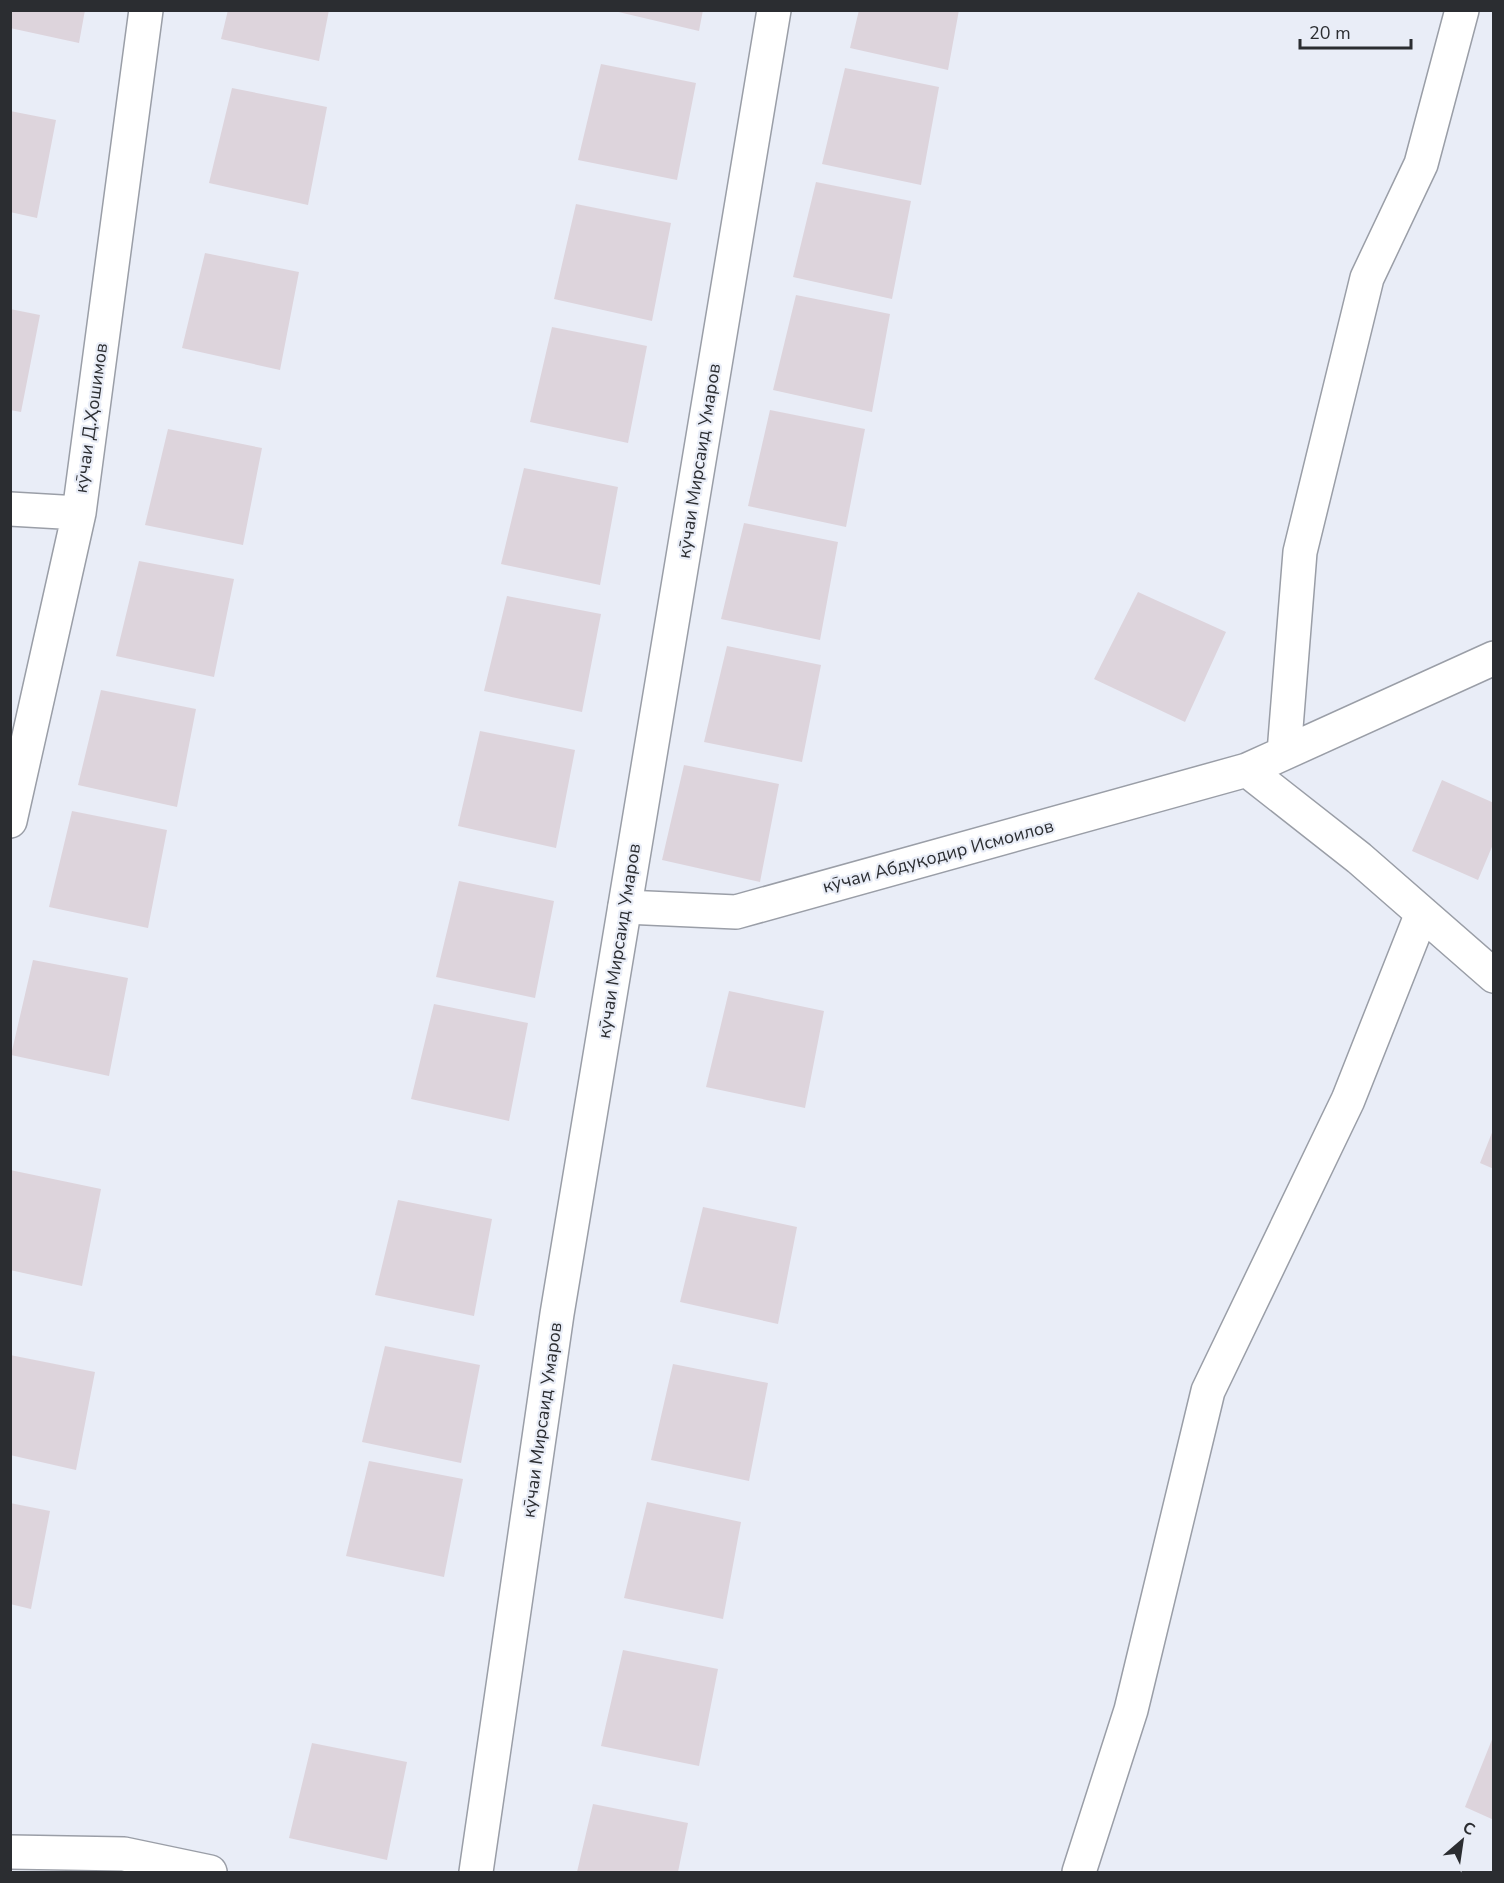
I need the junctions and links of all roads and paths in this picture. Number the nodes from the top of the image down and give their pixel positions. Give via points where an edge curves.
1 (146, 10) edge
2 (774, 10) edge
3 (1462, 10) edge
4 (10, 509) edge
5 (79, 513) junction
6 (1494, 658) edge
7 (1284, 753) junction
8 (1247, 770) junction
9 (10, 821) edge
10 (625, 907) junction
11 (1422, 913) junction
12 (1494, 976) edge
13 (11, 1860) edge
14 (210, 1872) edge
15 (476, 1872) edge
16 (1079, 1872) edge

1 - 5 street, кӯчаи Д.Ҳошимов
2 - 10 street, кӯчаи Мирсаид Умаров
3 - 7 street via 1421,164 1367,278 1300,552
4 - 5 street
5 - 9 street, кӯчаи Д.Ҳошимов
6 - 7 street, кӯчаи Абдуқодир Исмоилов
7 - 8 street, кӯчаи Абдуқодир Исмоилов
8 - 10 street, кӯчаи Абдуқодир Исмоилов via 736,912
8 - 11 street
10 - 15 street, кӯчаи Мирсаид Умаров via 557,1314
11 - 12 street
11 - 16 street via 1348,1100 1208,1391 1131,1710
13 - 14 street via 124,1854

